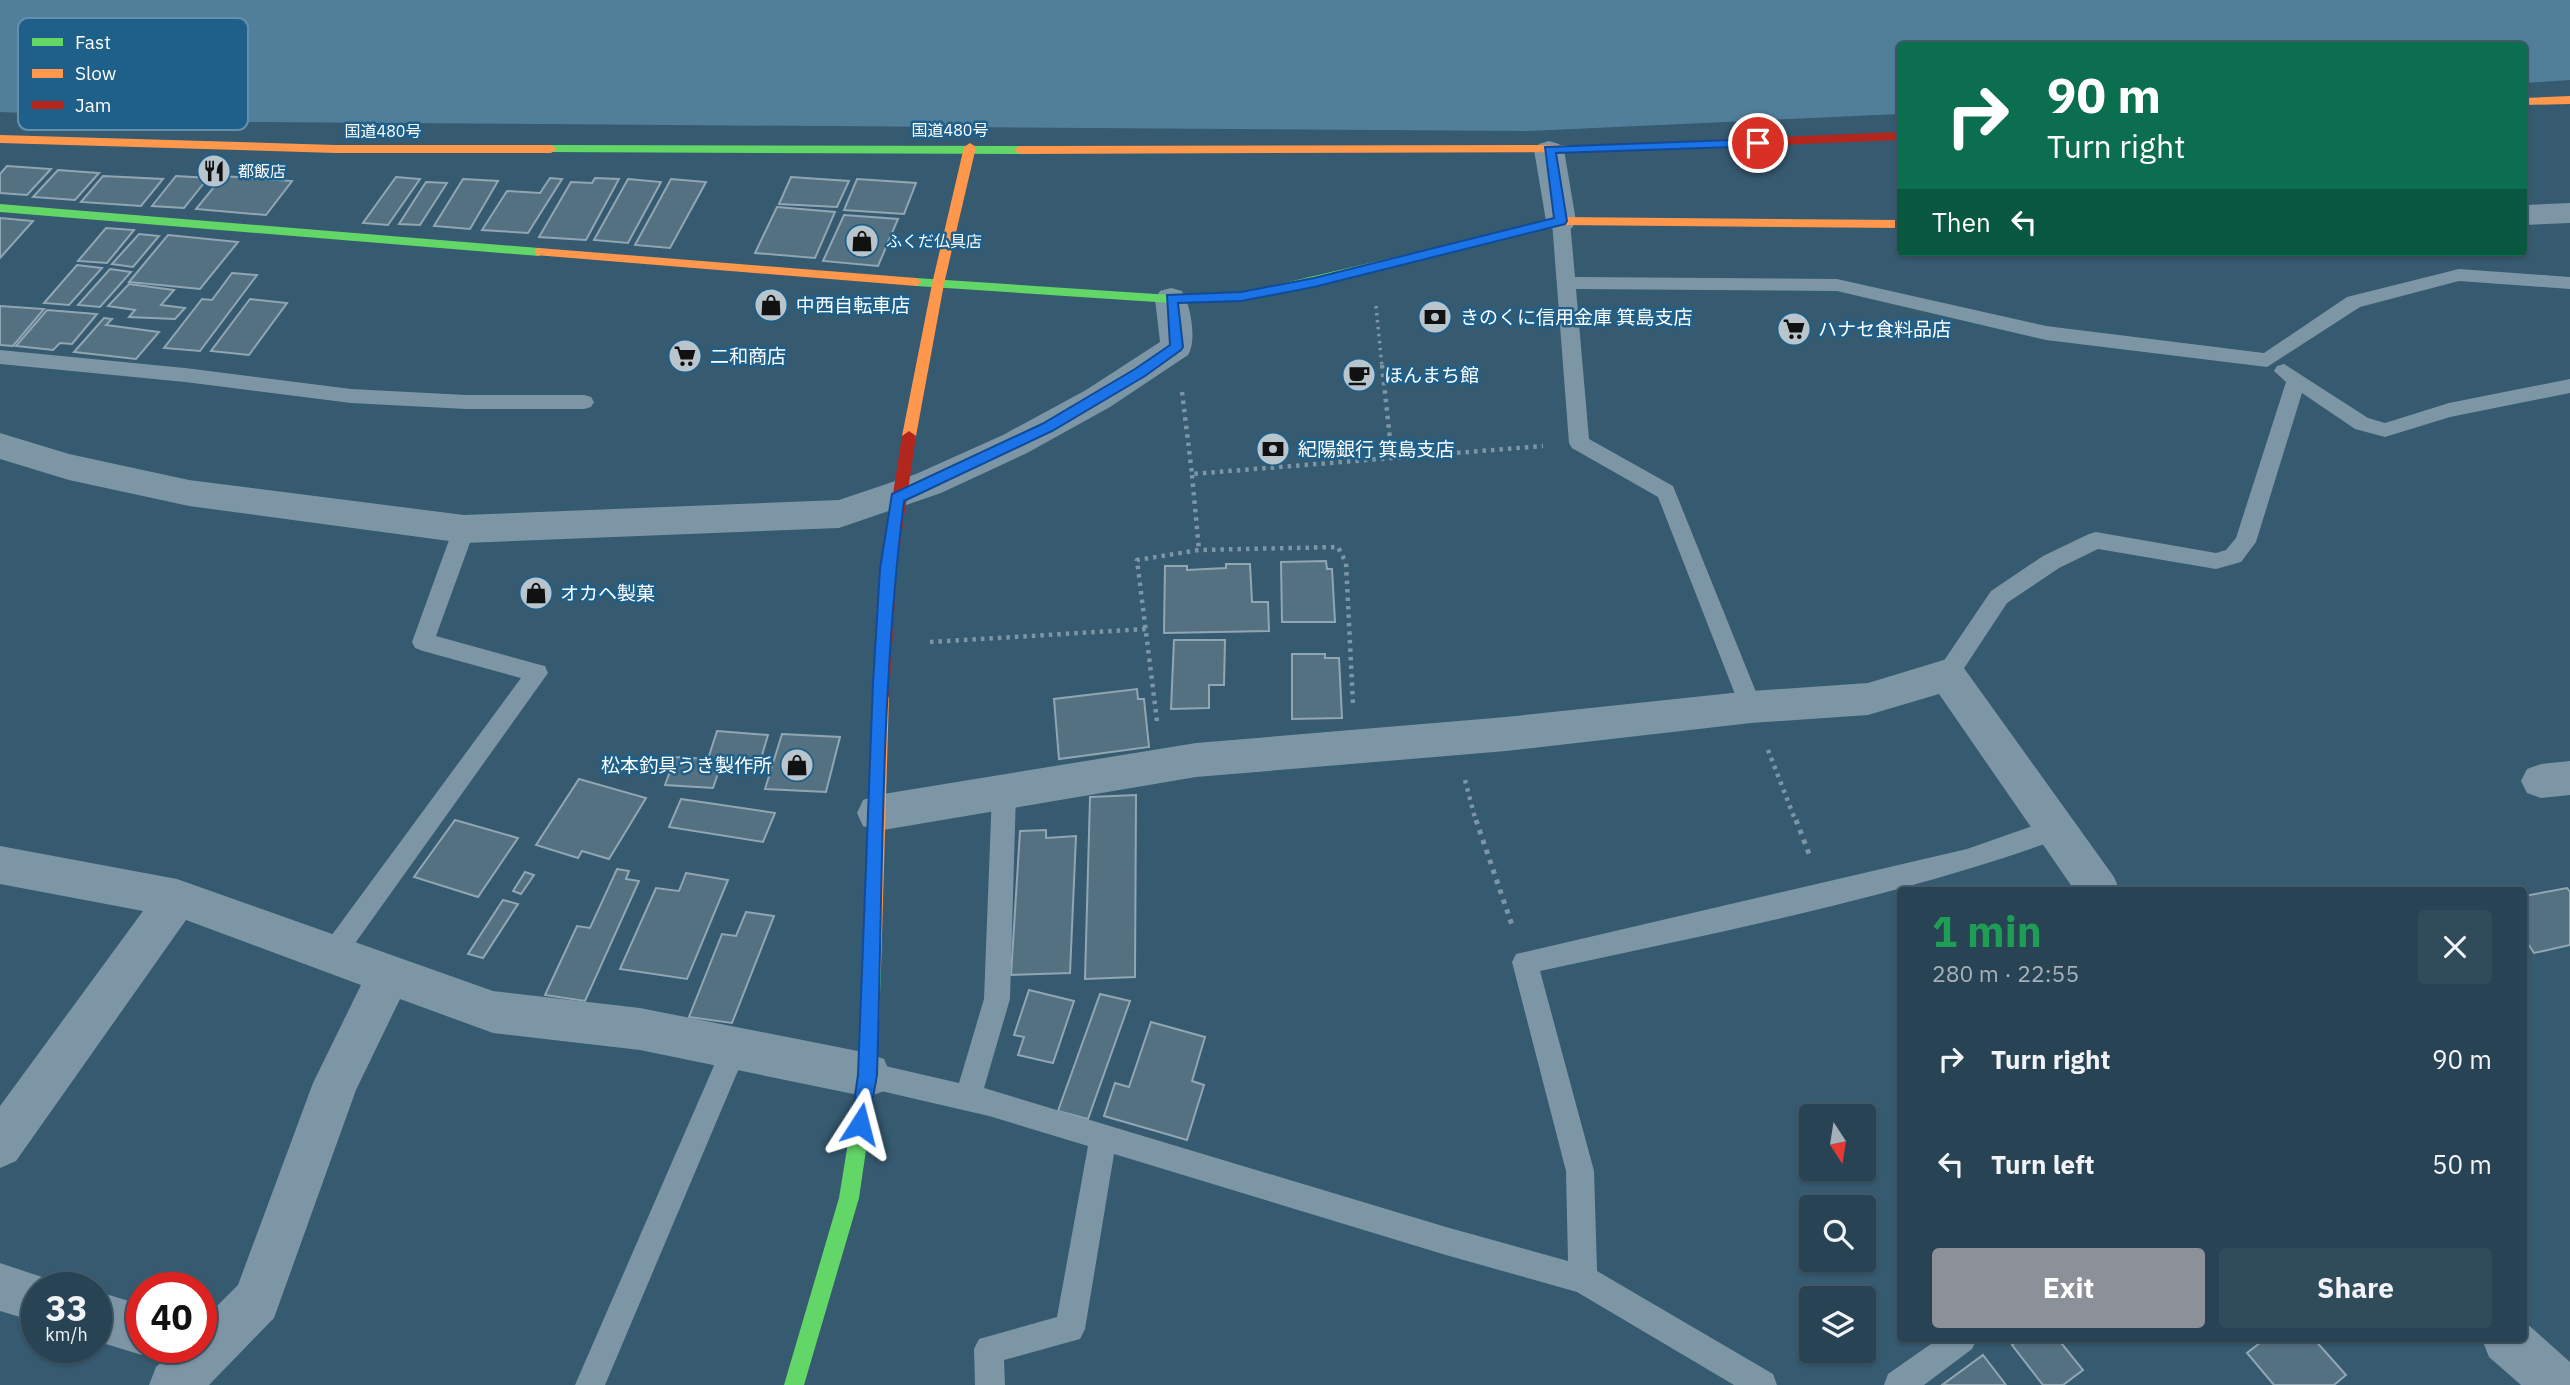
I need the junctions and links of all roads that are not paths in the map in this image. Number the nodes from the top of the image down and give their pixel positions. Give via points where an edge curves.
1 (2570, 100) edge
2 (2527, 102) edge
3 (1897, 135) edge
4 (0, 139) edge
5 (970, 147) junction
6 (1549, 150) junction
7 (0, 208) edge
8 (2570, 214) edge
9 (2527, 215) edge
10 (1561, 221) junction
11 (1897, 224) edge
12 (1568, 283) junction
13 (2570, 283) edge
14 (938, 284) junction
15 (1171, 299) junction
16 (0, 357) edge
17 (2267, 360) junction
18 (2297, 380) junction
19 (2570, 386) edge
20 (584, 402) dead end
21 (0, 446) edge
22 (897, 498) junction
23 (464, 528) junction
24 (1947, 675) junction
25 (1751, 706) junction
26 (1004, 792) junction
27 (877, 813) junction
28 (2055, 829) junction
29 (0, 865) edge
30 (2096, 887) edge
31 (177, 898) junction
32 (332, 955) junction
33 (389, 975) junction
34 (735, 1047) junction
35 (868, 1075) junction
36 (968, 1098) junction
37 (1103, 1139) junction
38 (0, 1145) edge
39 (1583, 1279) junction
40 (0, 1287) edge
41 (21, 1293) edge
42 (217, 1338) edge
43 (1958, 1342) edge
44 (2510, 1342) edge
45 (193, 1363) edge
46 (174, 1385) edge
47 (590, 1385) edge
48 (794, 1385) edge
49 (990, 1385) edge
50 (1762, 1385) edge
51 (1899, 1385) edge
52 (2558, 1385) edge

1 - 2 main road
3 - 6 main road, 国道480号
4 - 5 main road, 国道480号 via 336,149
5 - 6 main road, 国道480号
5 - 14 main road
6 - 10 street
7 - 14 main road
8 - 9 street
10 - 11 main road
10 - 12 lane
10 - 15 main road via 1241,297
12 - 17 lane via 1837,285 2046,333
12 - 25 lane via 1579,443 1666,492
13 - 17 lane via 2459,275 2354,302
14 - 15 main road
14 - 22 main road
15 - 22 street via 1177,347 1047,427
16 - 20 lane via 351,396
17 - 18 lane
18 - 19 lane via 2362,424 2385,430 2449,410
18 - 24 lane via 2245,542 2233,556 2216,561 2096,540 1999,597
21 - 23 street via 69,467 189,493
22 - 23 street via 839,514
22 - 27 main road via 883,645
23 - 32 lane via 424,642 537,673
24 - 25 street via 1868,699
24 - 28 street
25 - 26 street via 1454,739 1196,760
26 - 27 street
26 - 36 lane via 997,999
27 - 35 main road
28 - 30 street
28 - 39 lane via 1967,860 1525,962 1580,1171
29 - 31 street
31 - 32 street
31 - 38 street
32 - 33 street
33 - 34 street via 493,1012 640,1029
33 - 42 street via 336,1083 257,1301
34 - 35 street
34 - 47 lane
35 - 36 lane
35 - 48 main road via 849,1198
36 - 37 lane
37 - 39 lane
37 - 49 lane via 1070,1329 989,1349
39 - 50 lane
40 - 41 street
43 - 51 lane
44 - 52 street
45 - 46 street

